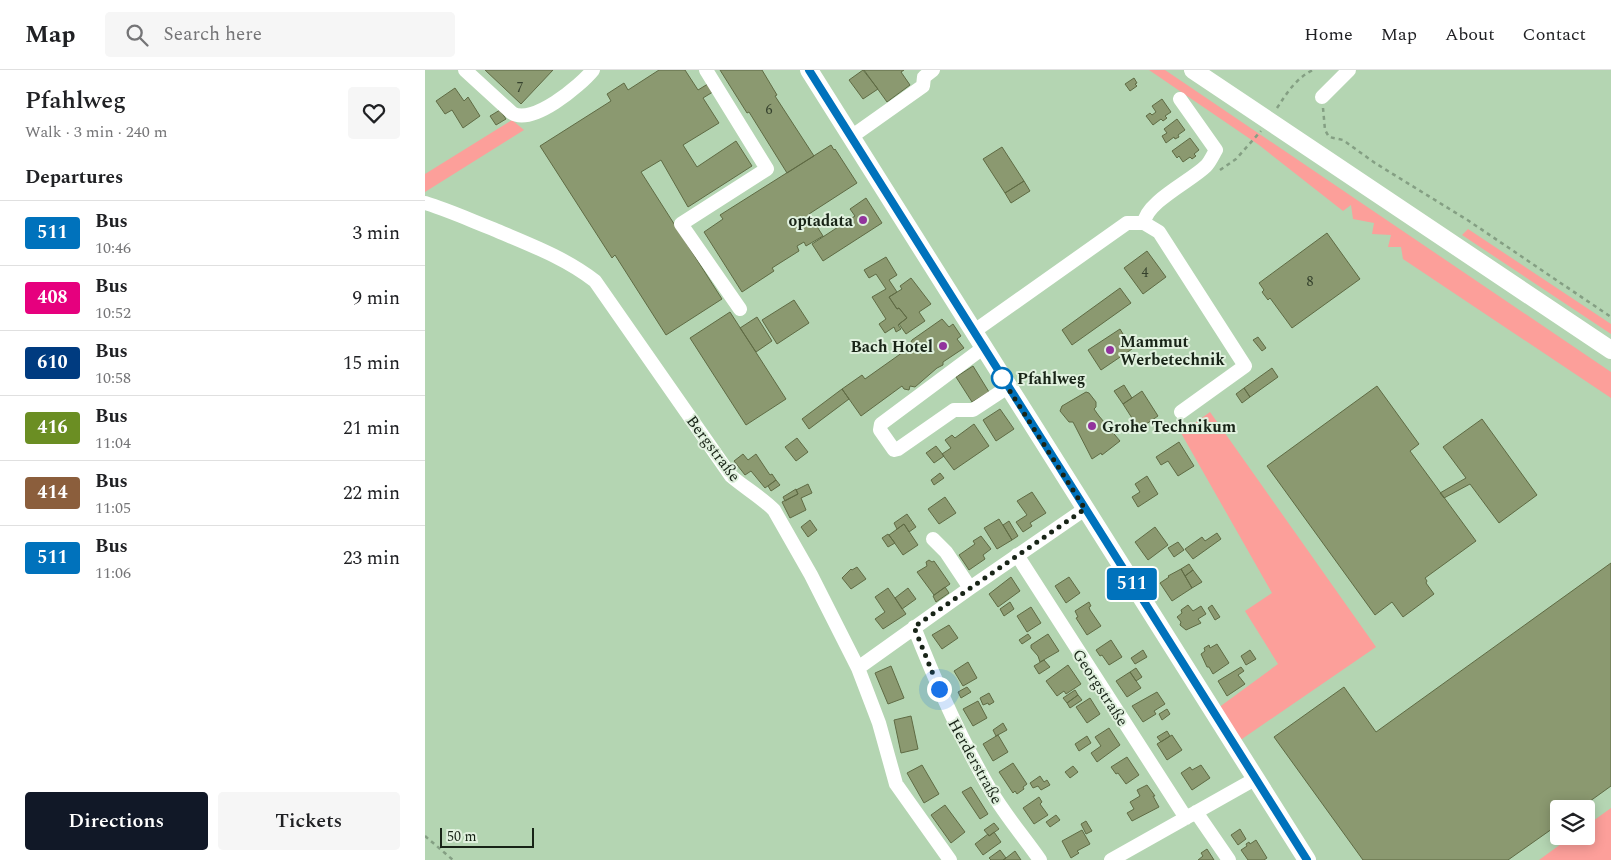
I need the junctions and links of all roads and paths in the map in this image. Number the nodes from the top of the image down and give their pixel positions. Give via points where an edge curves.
1 (465, 70) edge
2 (593, 70) edge
3 (706, 70) edge
4 (809, 70) edge
5 (933, 70) edge
6 (1193, 70) edge
7 (1313, 70) edge
8 (1349, 70) edge
9 (1321, 97) joint
10 (1181, 99) dead end
11 (1273, 114) dead end
12 (1263, 128) dead end
13 (851, 137) junction
14 (1220, 170) dead end
15 (425, 203) edge
16 (1144, 223) junction
17 (740, 309) dead end
18 (1611, 317) edge
19 (973, 332) junction
20 (983, 348) junction
21 (1611, 350) edge
22 (1008, 387) junction
23 (1181, 412) dead end
24 (1085, 509) junction
25 (933, 539) dead end
26 (1017, 555) junction
27 (970, 588) junction
28 (914, 627) junction
29 (858, 668) junction
30 (1255, 779) junction
31 (1191, 815) junction
32 (425, 836) edge
33 (453, 860) edge
34 (950, 860) edge
35 (1040, 860) edge
36 (1111, 860) edge
37 (1229, 860) edge
38 (1307, 860) edge

1 - 2 street via 520,116 541,110 582,82
3 - 17 street via 767,169 681,224
4 - 13 main road
5 - 13 street via 924,77 923,86
6 - 21 main road
7 - 11 path via 1303,75 1288,91
8 - 9 street
9 - 18 path via 1325,130 1329,137 1343,140
10 - 16 street via 1216,150 1207,166 1161,199 1145,216
12 - 14 path via 1247,148
13 - 19 main road
15 - 29 street, Bergstraße via 545,251 595,281 731,476 774,510
16 - 19 street via 1127,222
16 - 23 street via 1159,232 1245,366
19 - 20 main road
20 - 22 main road
20 - 22 street via 881,424 880,430 894,450 898,449 954,410 973,410
22 - 24 main road
24 - 26 street
24 - 30 main road
25 - 27 street via 946,552
26 - 27 street
26 - 31 street, Georgstraße
27 - 28 street
28 - 29 street
28 - 35 street, Herderstraße via 932,674 991,792
29 - 34 street, Bergstraße via 879,722 896,784
30 - 31 street
30 - 38 main road
31 - 36 street
31 - 37 street, Georgstraße
32 - 33 path

